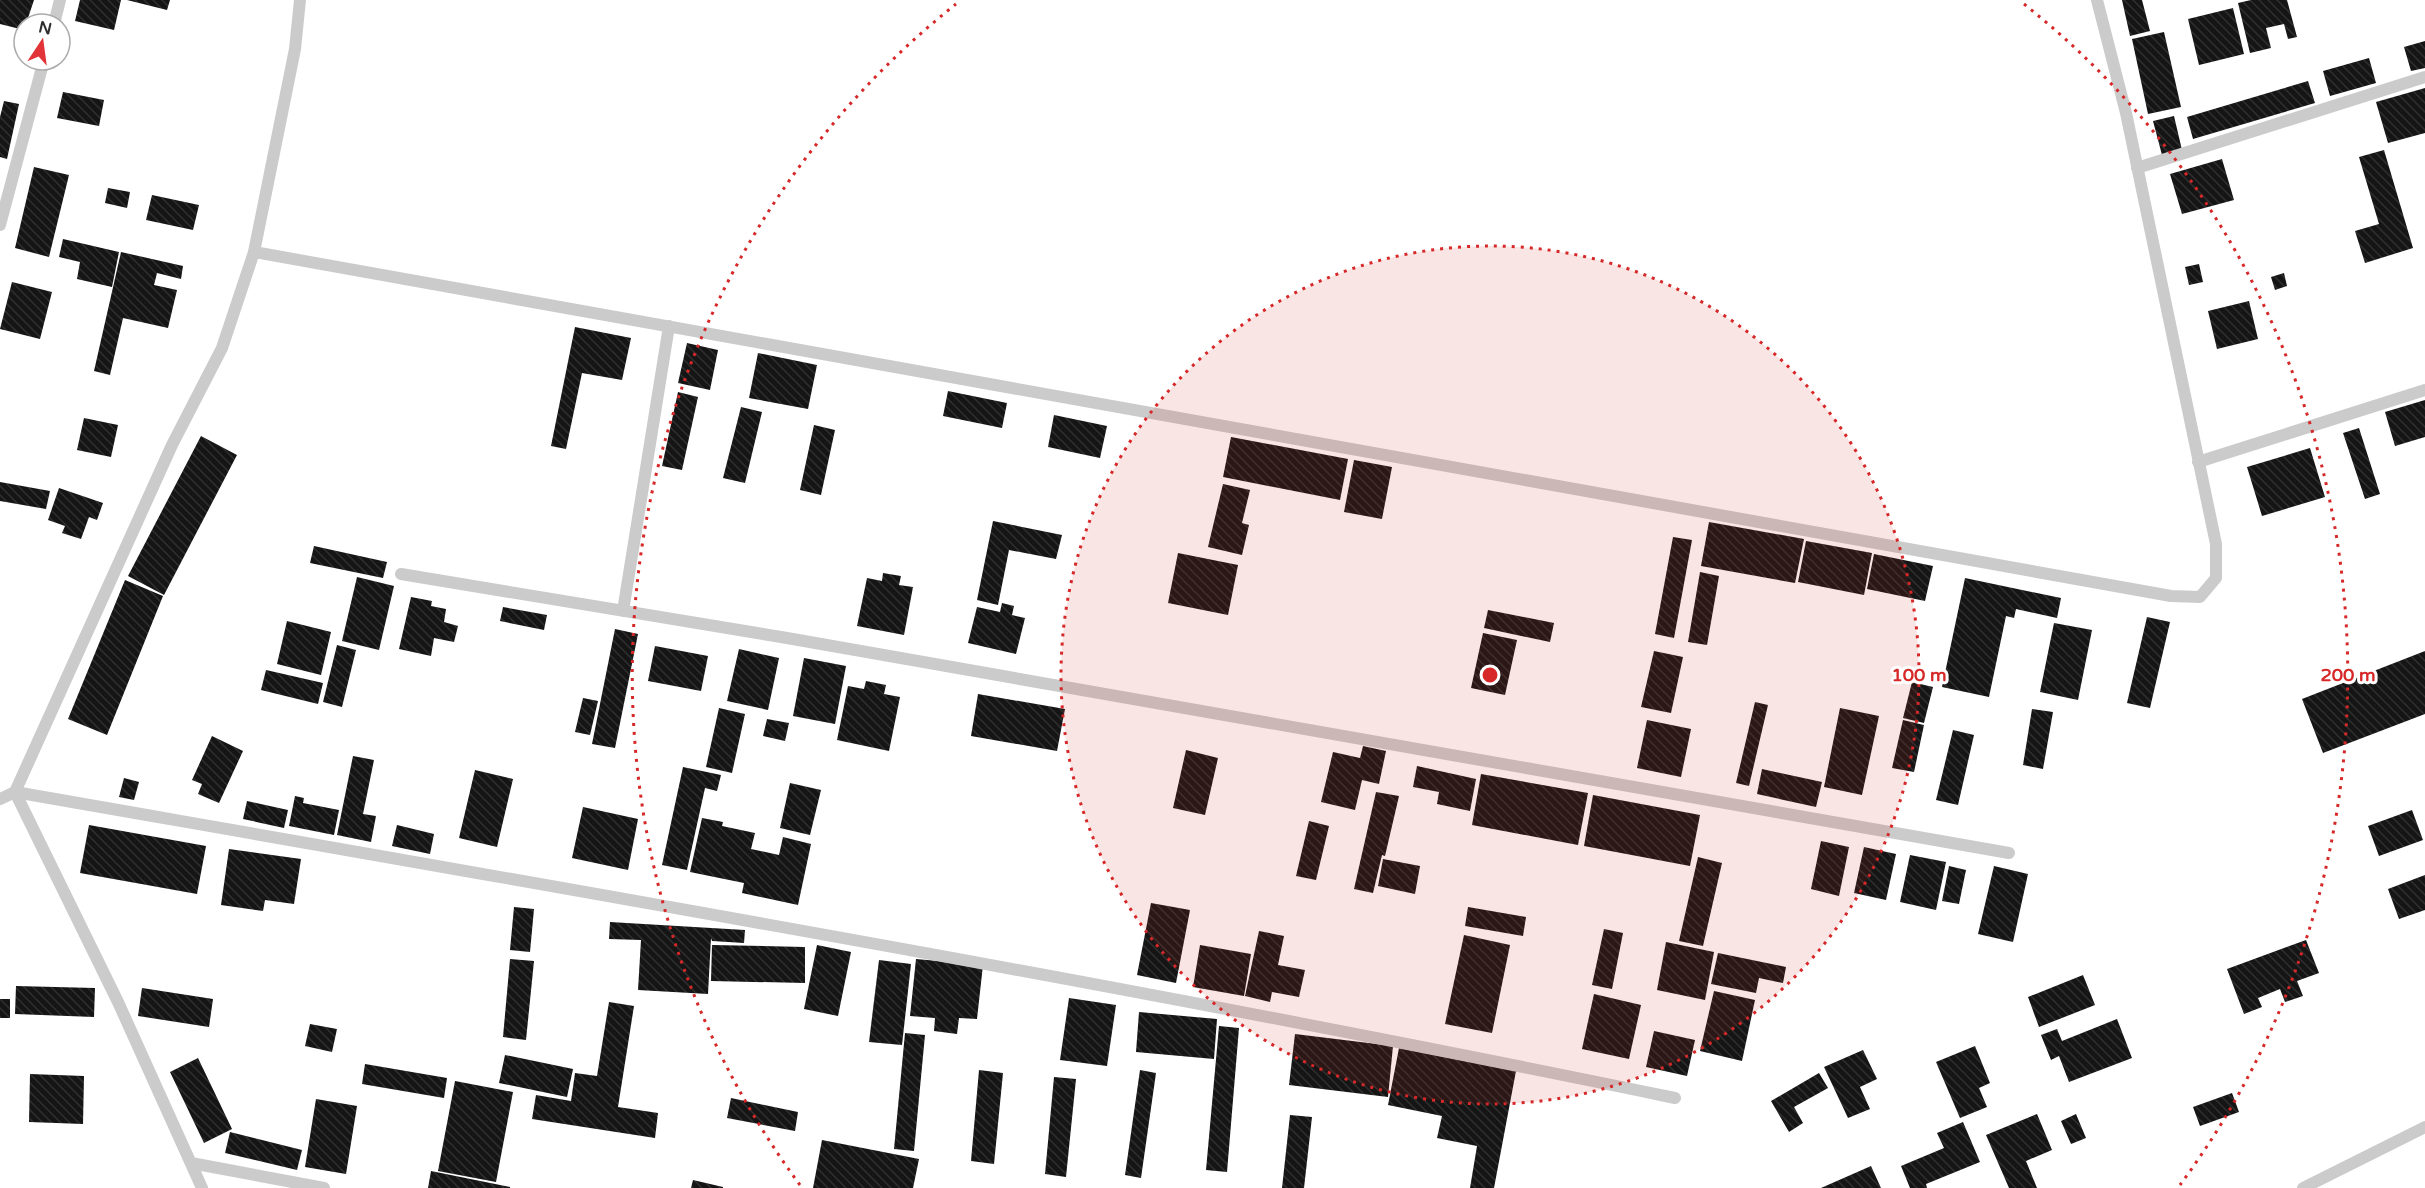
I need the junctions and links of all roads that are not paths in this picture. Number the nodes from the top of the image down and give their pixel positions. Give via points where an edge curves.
1 (300, 0) edge
2 (2097, 0) edge
3 (41, 72) edge
4 (2425, 77) edge
5 (2137, 168) junction
6 (0, 225) edge
7 (254, 252) junction
8 (669, 326) junction
9 (2425, 390) edge
10 (2199, 462) junction
11 (401, 574) dead end
12 (623, 611) junction
13 (15, 792) junction
14 (0, 799) edge
15 (2009, 853) dead end
16 (1675, 1098) dead end
17 (2425, 1127) edge
18 (191, 1163) junction
19 (202, 1188) edge
20 (324, 1188) edge
21 (2303, 1188) edge

1 - 7 lane via 295,49
2 - 5 lane
3 - 6 lane
4 - 5 lane
5 - 10 lane
7 - 8 lane
7 - 13 lane via 222,348 172,445
8 - 10 lane via 2171,596 2200,597 2216,578 2216,544
8 - 12 lane
9 - 10 lane
11 - 12 lane
12 - 15 lane
13 - 14 lane
13 - 16 lane via 952,958
13 - 18 lane via 118,1002
17 - 21 lane
18 - 19 lane
18 - 20 lane

